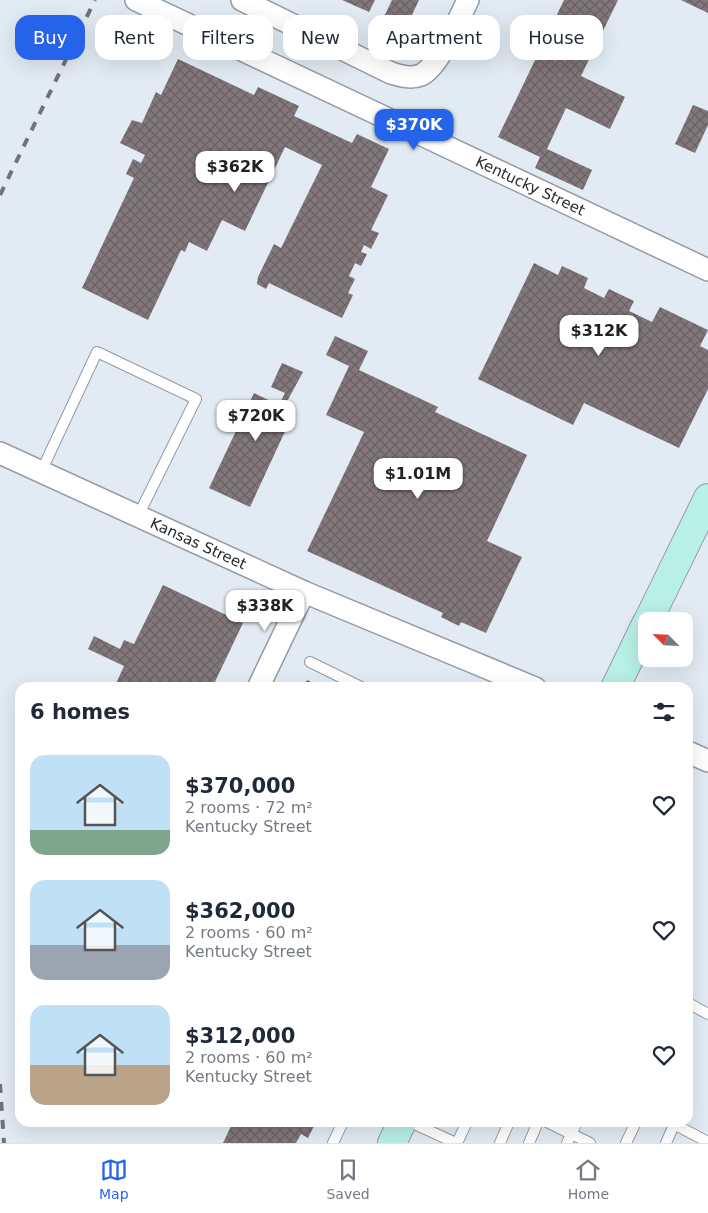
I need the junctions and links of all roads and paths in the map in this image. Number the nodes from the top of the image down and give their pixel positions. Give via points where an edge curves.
1 (136, 0) edge
2 (242, 0) edge
3 (468, 0) edge
4 (708, 270) edge
5 (0, 453) edge
6 (40, 472) junction
7 (708, 498) edge
8 (138, 516) junction
9 (304, 592) junction
10 (652, 612) edge
11 (638, 641) edge
12 (310, 662) dead end
13 (261, 682) edge
14 (351, 682) edge
15 (521, 682) edge
16 (618, 682) edge
17 (693, 754) edge
18 (708, 761) edge
19 (693, 1006) edge
20 (708, 1014) edge
21 (341, 1127) edge
22 (400, 1127) edge
23 (421, 1127) edge
24 (464, 1127) edge
25 (507, 1127) edge
26 (536, 1127) edge
27 (553, 1127) edge
28 (574, 1127) edge
29 (634, 1127) edge
30 (671, 1127) edge
31 (678, 1127) edge
32 (569, 1139) edge
33 (708, 1142) edge
34 (333, 1143) edge
35 (392, 1143) edge
36 (456, 1143) edge
37 (500, 1143) edge
38 (528, 1143) edge
39 (590, 1143) edge
40 (626, 1143) edge
41 (666, 1143) edge

1 - 4 street, Kentucky Street
2 - 3 street via 407,78 422,75 430,68 444,49
5 - 6 street, Kansas Street
6 - 8 street, Kansas Street
6 - 8 lane via 97,352 196,399
7 - 10 main road
8 - 9 street, Kansas Street
9 - 13 street
9 - 15 street, Kansas Street
11 - 16 main road
12 - 14 lane
17 - 18 street
19 - 20 lane
21 - 34 lane
22 - 35 main road
23 - 36 lane
24 - 36 lane
25 - 37 lane
26 - 38 lane
27 - 32 lane
28 - 32 lane
29 - 40 lane
30 - 41 lane
31 - 33 lane
32 - 39 lane

